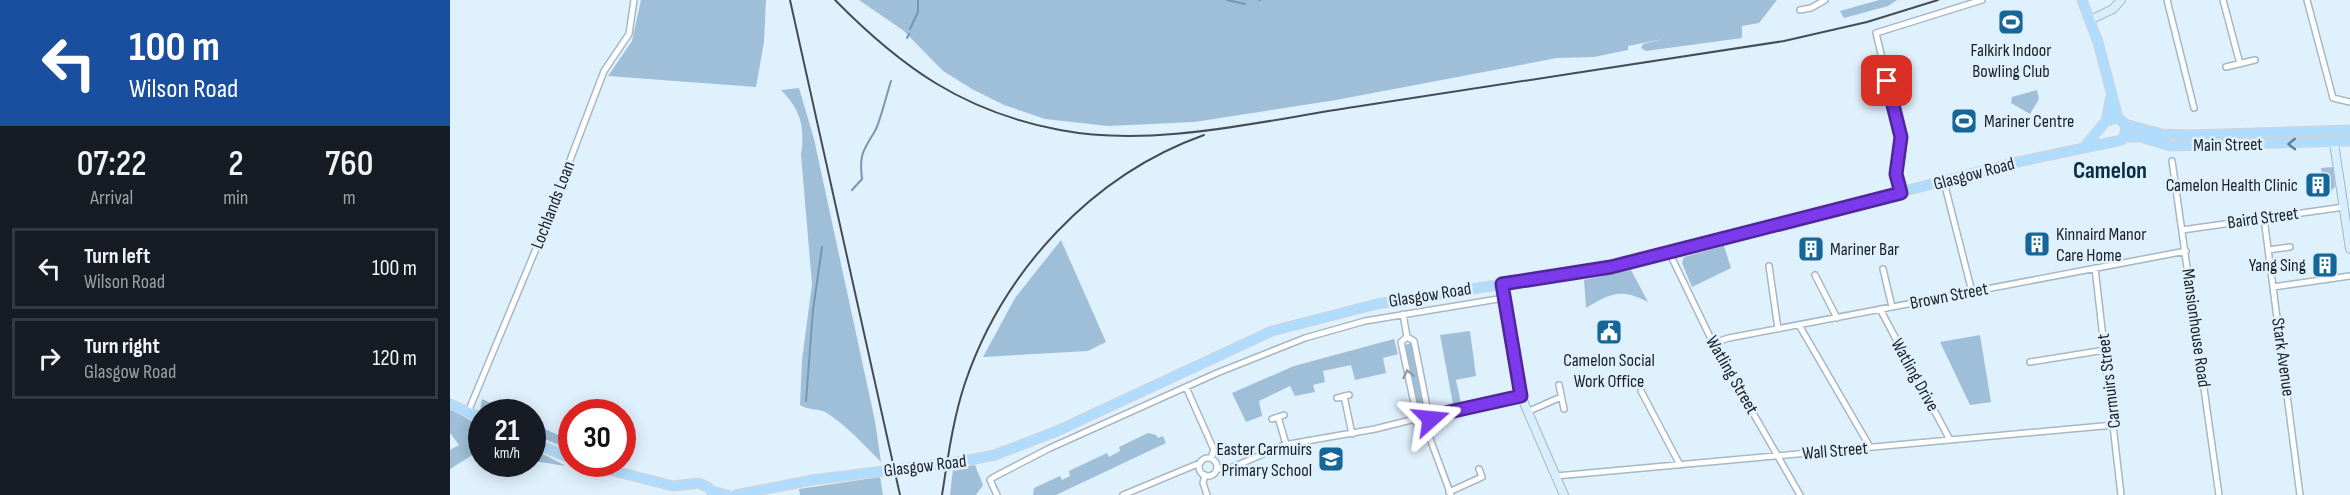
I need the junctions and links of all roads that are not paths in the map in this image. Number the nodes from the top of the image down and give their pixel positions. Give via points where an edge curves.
1 (634, 0) edge
2 (1825, 0) edge
3 (1982, 0) edge
4 (2082, 0) edge
5 (2121, 0) edge
6 (2167, 0) edge
7 (2223, 0) edge
8 (2307, 0) edge
9 (1811, 8) junction
10 (1800, 10) dead end
11 (1814, 16) dead end
12 (2090, 20) junction
13 (2254, 60) dead end
14 (2240, 64) junction
15 (2226, 67) dead end
16 (2112, 94) junction
17 (2350, 102) edge
18 (2194, 108) dead end
19 (2121, 121) junction
20 (2104, 125) junction
21 (2350, 130) edge
22 (2314, 133) junction
23 (2124, 137) junction
24 (2108, 141) junction
25 (2350, 141) edge
26 (2334, 143) junction
27 (2084, 147) junction
28 (2172, 161) dead end
29 (1944, 182) junction
30 (1901, 193) junction
31 (2344, 207) junction
32 (2264, 218) junction
33 (2182, 230) junction
34 (2290, 247) dead end
35 (2350, 249) edge
36 (2268, 250) junction
37 (2186, 251) junction
38 (1669, 252) junction
39 (1768, 266) dead end
40 (2095, 268) junction
41 (1883, 269) dead end
42 (1815, 275) dead end
43 (2350, 276) edge
44 (1502, 284) junction
45 (2273, 287) junction
46 (1972, 292) junction
47 (1504, 298) junction
48 (1892, 307) junction
49 (1880, 309) junction
50 (1403, 314) junction
51 (1837, 318) junction
52 (1799, 325) junction
53 (1778, 329) junction
54 (1407, 337) junction
55 (1713, 343) junction
56 (2105, 350) junction
57 (2030, 362) dead end
58 (1559, 386) dead end
59 (1186, 387) junction
60 (1641, 391) dead end
61 (1521, 396) junction
62 (1562, 397) junction
63 (1337, 398) dead end
64 (473, 399) edge
65 (450, 404) edge
66 (1104, 409) junction
67 (1564, 409) dead end
68 (468, 412) edge
69 (1527, 412) junction
70 (1430, 414) junction
71 (1416, 416) junction
72 (1278, 417) dead end
73 (1109, 422) junction
74 (1425, 425) junction
75 (2114, 425) junction
76 (1352, 434) junction
77 (1950, 440) junction
78 (1286, 444) junction
79 (1870, 447) junction
80 (1778, 456) junction
81 (1211, 458) junction
82 (1200, 463) junction
83 (1680, 465) junction
84 (1217, 468) junction
85 (1479, 469) dead end
86 (1205, 475) junction
87 (636, 476) edge
88 (1556, 476) junction
89 (651, 479) junction
90 (688, 485) junction
91 (713, 493) edge
92 (1450, 494) edge
93 (672, 495) edge
94 (678, 495) edge
95 (727, 495) edge
96 (736, 495) edge
97 (997, 495) edge
98 (1123, 495) edge
99 (1207, 495) edge
100 (1564, 495) edge
101 (1800, 495) edge
102 (2121, 495) edge
103 (2219, 495) edge
104 (2300, 495) edge

1 - 64 street, Lochlands Loan via 629,34 604,71
2 - 9 street
3 - 30 street via 1876,33 1901,137 1896,174
4 - 12 main road
5 - 12 street via 2113,9
6 - 18 street
7 - 14 street
8 - 17 street via 2333,98
9 - 10 street
9 - 11 street
12 - 16 main road
13 - 14 street
14 - 15 street
16 - 19 main road
16 - 20 main road
19 - 20 main road
19 - 22 main road, Main Street via 2162,134
19 - 23 main road
20 - 24 main road via 2103,136
20 - 27 main road
21 - 22 main road, Main Street
22 - 26 main road, Main Street via 2329,136
23 - 24 main road
26 -> 23 main road, Main Street via 2170,146 2141,137
24 - 27 main road, Glasgow Road
25 - 26 main road, Main Street
26 - 31 street
27 - 29 main road, Glasgow Road
28 - 33 street, Mansionhouse Road
29 - 30 main road, Glasgow Road
29 - 46 street
30 - 38 main road, Glasgow Road
31 - 32 street, Baird Street
31 - 35 street
32 - 33 street, Baird Street
32 - 36 street, Stark Avenue
33 - 37 street, Mansionhouse Road
34 - 36 street
36 - 45 street, Stark Avenue
37 - 40 street, Brown Street
37 - 103 street, Mansionhouse Road
38 - 44 main road, Glasgow Road via 1580,273
38 - 55 street, Watling Street
39 - 53 street
40 - 46 street, Brown Street
40 - 56 street, Carmuirs Street
41 - 48 street
42 - 51 street
43 - 45 street
44 - 47 street
44 - 66 main road, Glasgow Road via 1377,304 1302,321 1237,346
45 - 104 street, Stark Avenue
46 - 48 street, Brown Street
47 - 50 street, Glasgow Road
47 - 61 street
48 - 49 street, Brown Street
49 - 51 street, Brown Street
49 - 77 street, Watling Drive
50 - 54 street
50 - 59 street, Glasgow Road via 1305,338
51 - 52 street, Brown Street
52 - 53 street, Brown Street
52 - 79 street
53 - 55 street, Brown Street
54 - 70 street via 1414,341
71 -> 54 street via 1401,342
55 - 80 street, Watling Street
56 - 57 street
56 - 75 street, Carmuirs Street
58 - 62 street
59 - 73 street, Glasgow Road
59 - 81 street via 1214,450
60 - 83 street
61 - 69 street
61 - 70 street
62 - 67 street
62 - 69 street
63 - 76 street via 1347,396
65 - 68 main road
66 - 73 street
66 - 96 main road, Glasgow Road via 979,459 831,477
69 - 88 street
70 - 71 street via 1423,410
70 - 74 street via 1430,422
71 - 74 street via 1419,425
71 - 76 street
72 - 78 street
73 - 97 street, Glasgow Road via 990,480
74 - 92 street
75 - 77 street, Wall Street
75 - 102 street, Carmuirs Street
76 - 78 street
77 - 79 street, Wall Street
78 - 84 street via 1226,470
79 - 80 street, Wall Street
80 - 83 street, Wall Street
80 - 101 street, Watling Street
81 - 82 street
81 - 84 street
82 - 86 street via 1199,469
82 - 98 street
83 - 88 street, Wall Street
84 - 86 street
85 - 92 street via 1482,477
86 - 99 street
87 - 89 main road
88 - 100 street
89 - 90 main road via 673,486
89 - 93 main road
90 - 91 main road via 703,484
90 - 94 main road
91 - 95 main road

